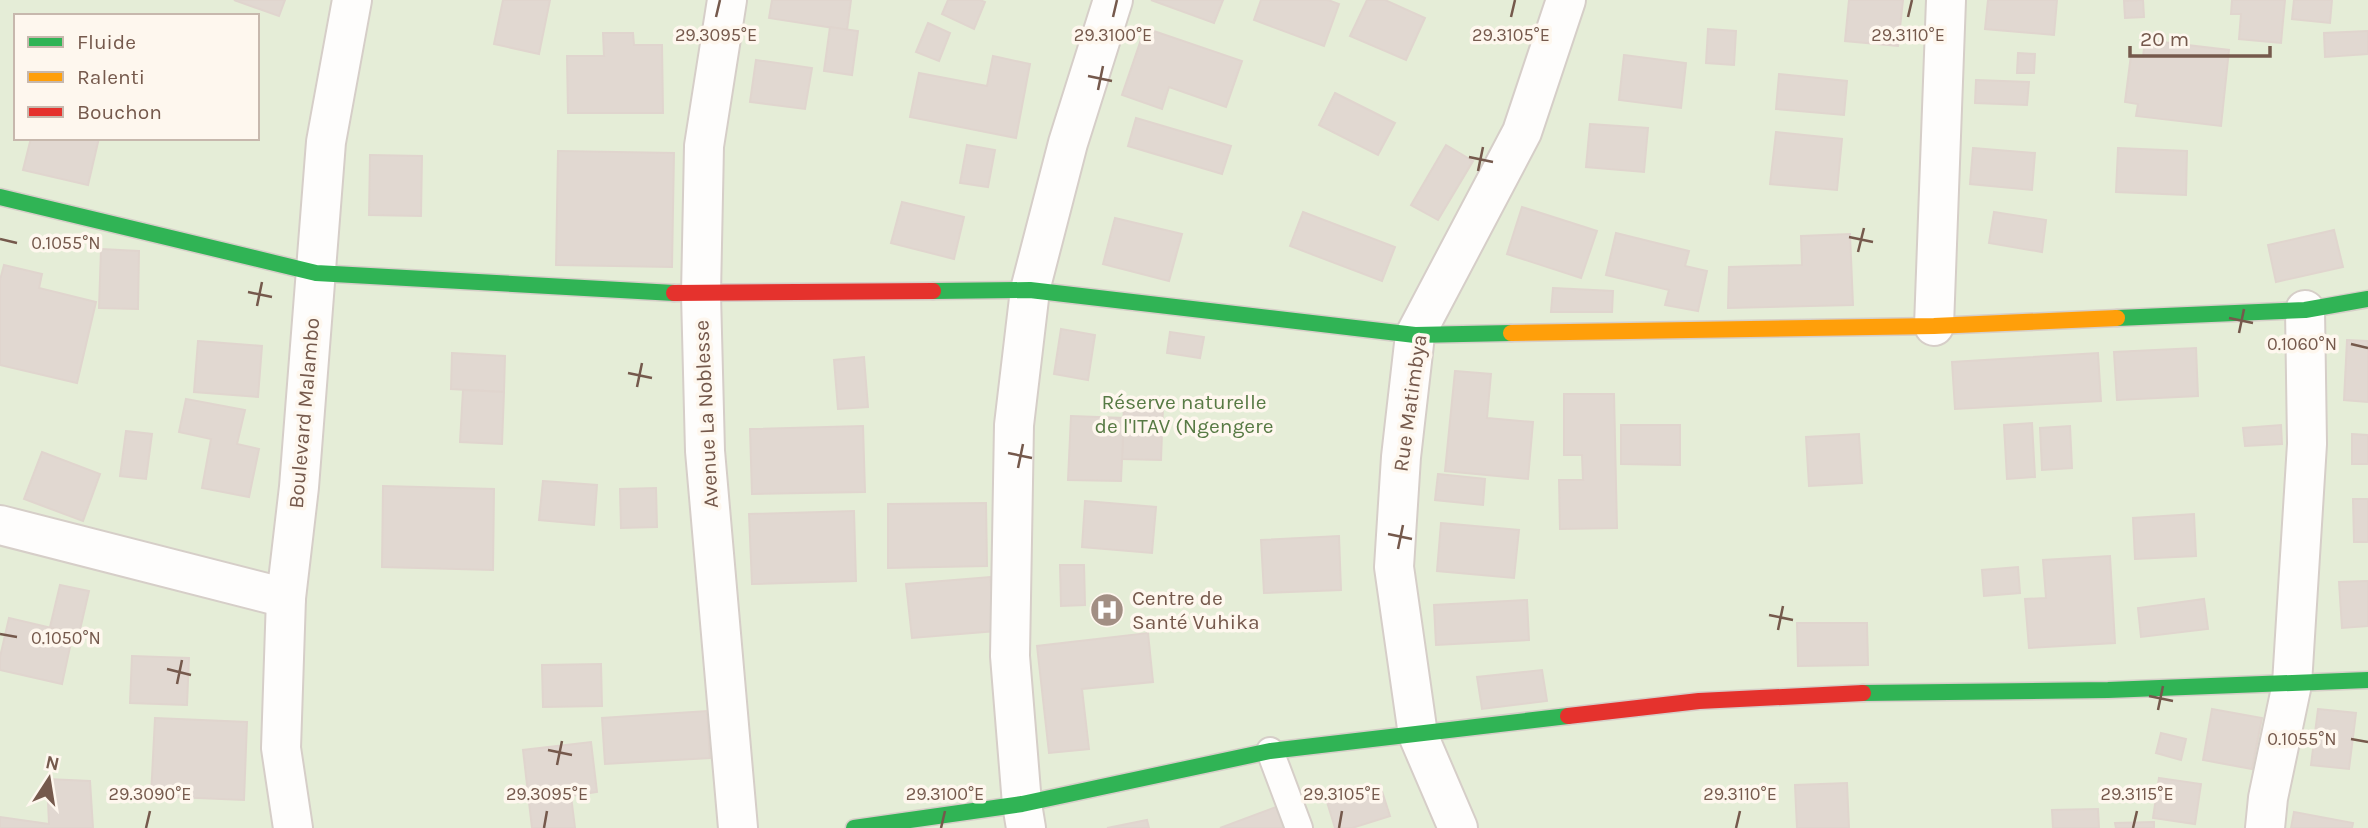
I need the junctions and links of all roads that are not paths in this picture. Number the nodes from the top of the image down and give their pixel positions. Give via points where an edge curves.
1 (352, 0) edge
2 (727, 0) edge
3 (1112, 0) edge
4 (1566, 0) edge
5 (1946, 0) edge
6 (0, 197) edge
7 (316, 273) junction
8 (1030, 290) junction
9 (701, 294) junction
10 (2368, 299) edge
11 (2305, 310) junction
12 (1934, 326) junction
13 (1415, 335) junction
14 (0, 525) edge
15 (286, 598) junction
16 (2368, 680) edge
17 (2292, 684) junction
18 (1418, 736) junction
19 (1270, 751) junction
20 (1024, 816) edge
21 (293, 828) edge
22 (737, 828) edge
23 (854, 828) edge
24 (1299, 828) edge
25 (1458, 828) edge
26 (2265, 828) edge

1 - 7 street, Boulevard Malambo via 326,142
2 - 9 street, Avenue La Noblesse via 704,146
3 - 8 street
4 - 13 street, Rue Matimbya via 1522,132
5 - 12 street
6 - 7 street
7 - 9 street
7 - 15 street, Boulevard Malambo
8 - 9 street
8 - 13 street
8 - 20 street via 1014,425 1010,642
9 - 22 street, Avenue La Noblesse via 705,450
10 - 11 street
11 - 12 street
11 - 17 street via 2307,444
12 - 13 street
13 - 18 street, Rue Matimbya via 1394,567
14 - 15 street
15 - 21 street, Boulevard Malambo via 281,748
16 - 17 street
17 - 18 street via 1699,701
17 - 26 street
18 - 19 street
18 - 25 street, Rue Matimbya
19 - 20 street
19 - 24 lane
20 - 23 street

